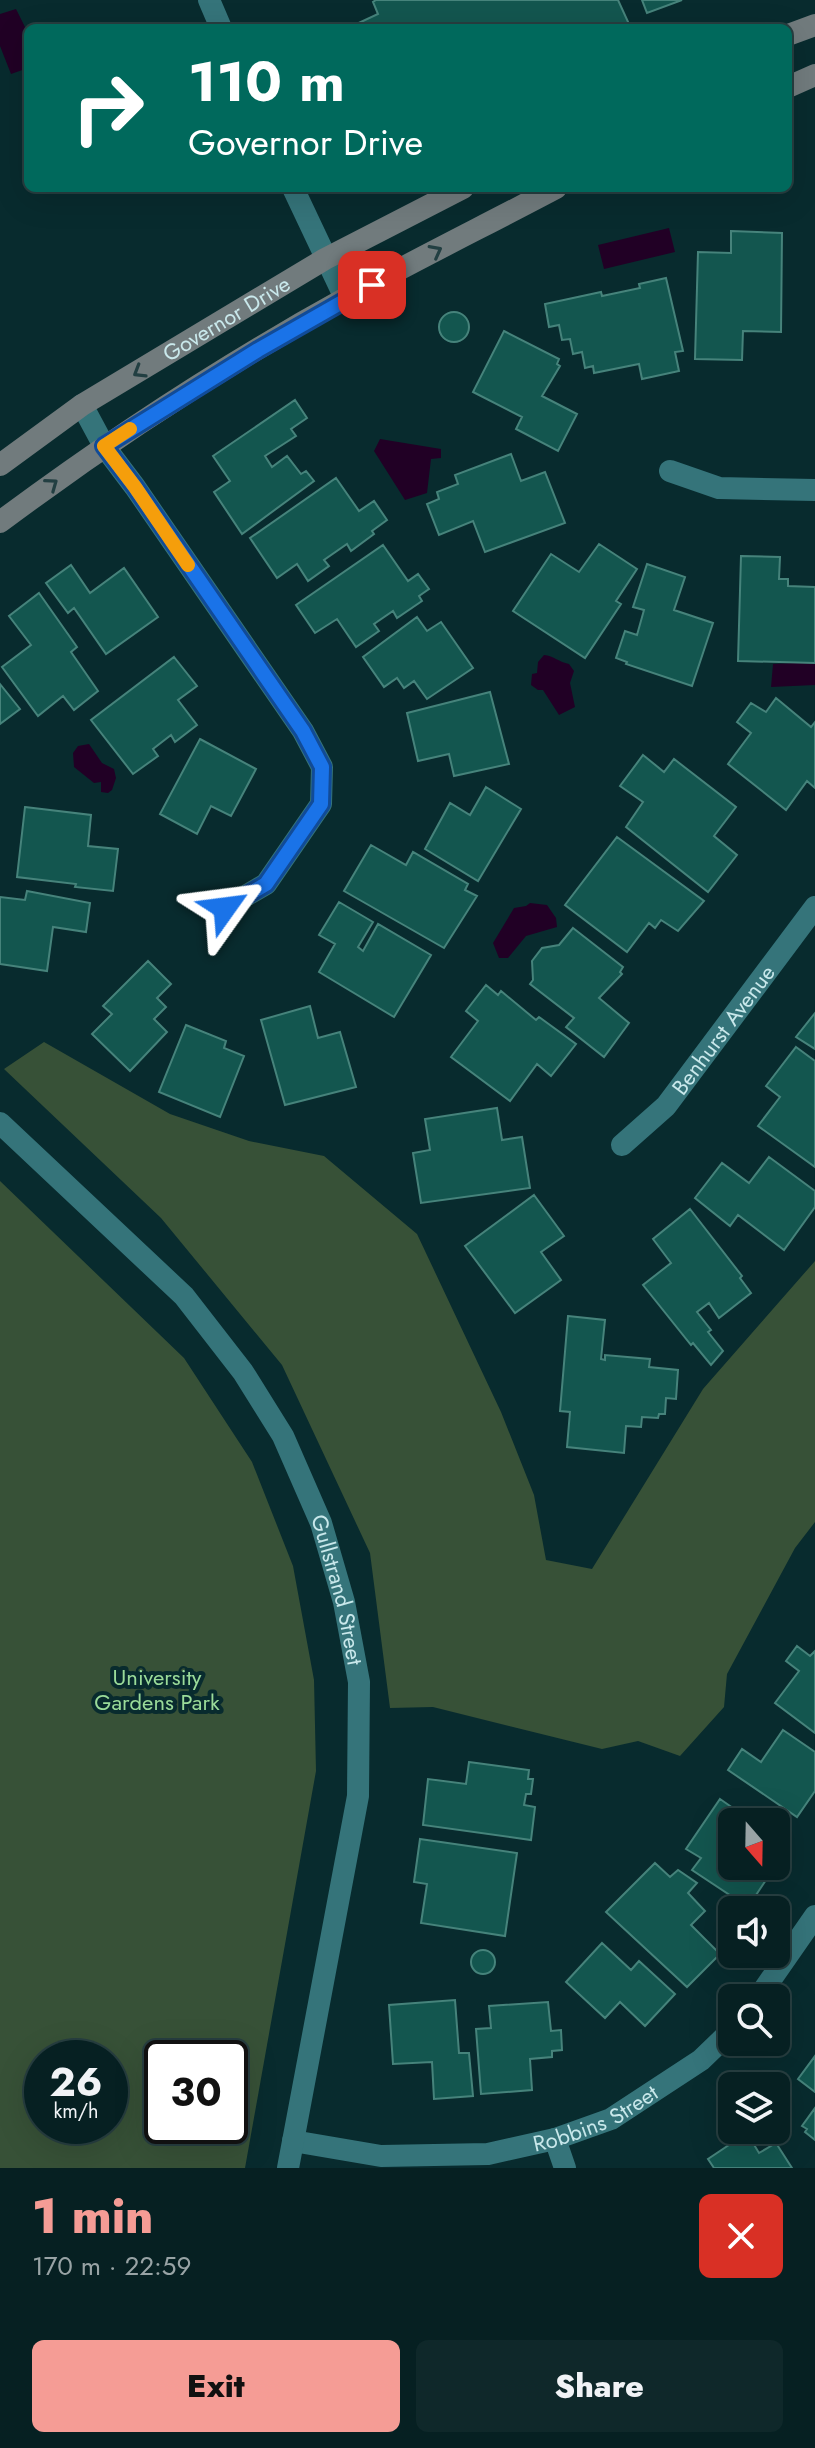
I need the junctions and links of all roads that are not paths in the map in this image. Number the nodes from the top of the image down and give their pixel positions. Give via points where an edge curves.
1 (209, 0) edge
2 (219, 24) edge
3 (815, 25) edge
4 (792, 34) edge
5 (815, 75) edge
6 (792, 85) edge
7 (295, 192) edge
8 (455, 192) edge
9 (548, 192) edge
10 (325, 259) junction
11 (345, 298) junction
12 (82, 405) junction
13 (104, 446) junction
14 (0, 465) edge
15 (670, 471) dead end
16 (815, 490) edge
17 (0, 522) edge
18 (815, 907) edge
19 (225, 908) dead end
20 (0, 1123) edge
21 (622, 1145) dead end
22 (815, 1916) edge
23 (768, 1984) edge
24 (718, 2044) edge
25 (555, 2139) junction
26 (293, 2141) junction
27 (288, 2168) edge
28 (565, 2168) edge

1 - 2 street
3 - 4 main road
5 - 6 main road
7 - 10 street
8 - 10 main road, Governor Drive
11 -> 9 main road, Governor Drive
10 - 11 street
10 -> 12 main road, Governor Drive
11 - 13 main road, Governor Drive
12 - 13 street
12 - 14 main road, Governor Drive
17 -> 13 main road, Governor Drive
13 - 19 street via 303,731 322,767 321,804 266,884
15 - 16 street via 719,488
18 - 21 street, Benhurst Avenue via 666,1106
20 - 26 street, Gullstrand Street via 184,1296 243,1372 283,1436 321,1523 341,1589 359,1682 358,1796
22 - 23 street
24 - 25 street, Robbins Street via 611,2119
25 - 26 street, Robbins Street via 488,2154 381,2156
25 - 28 street
26 - 27 street, Gullstrand Street

